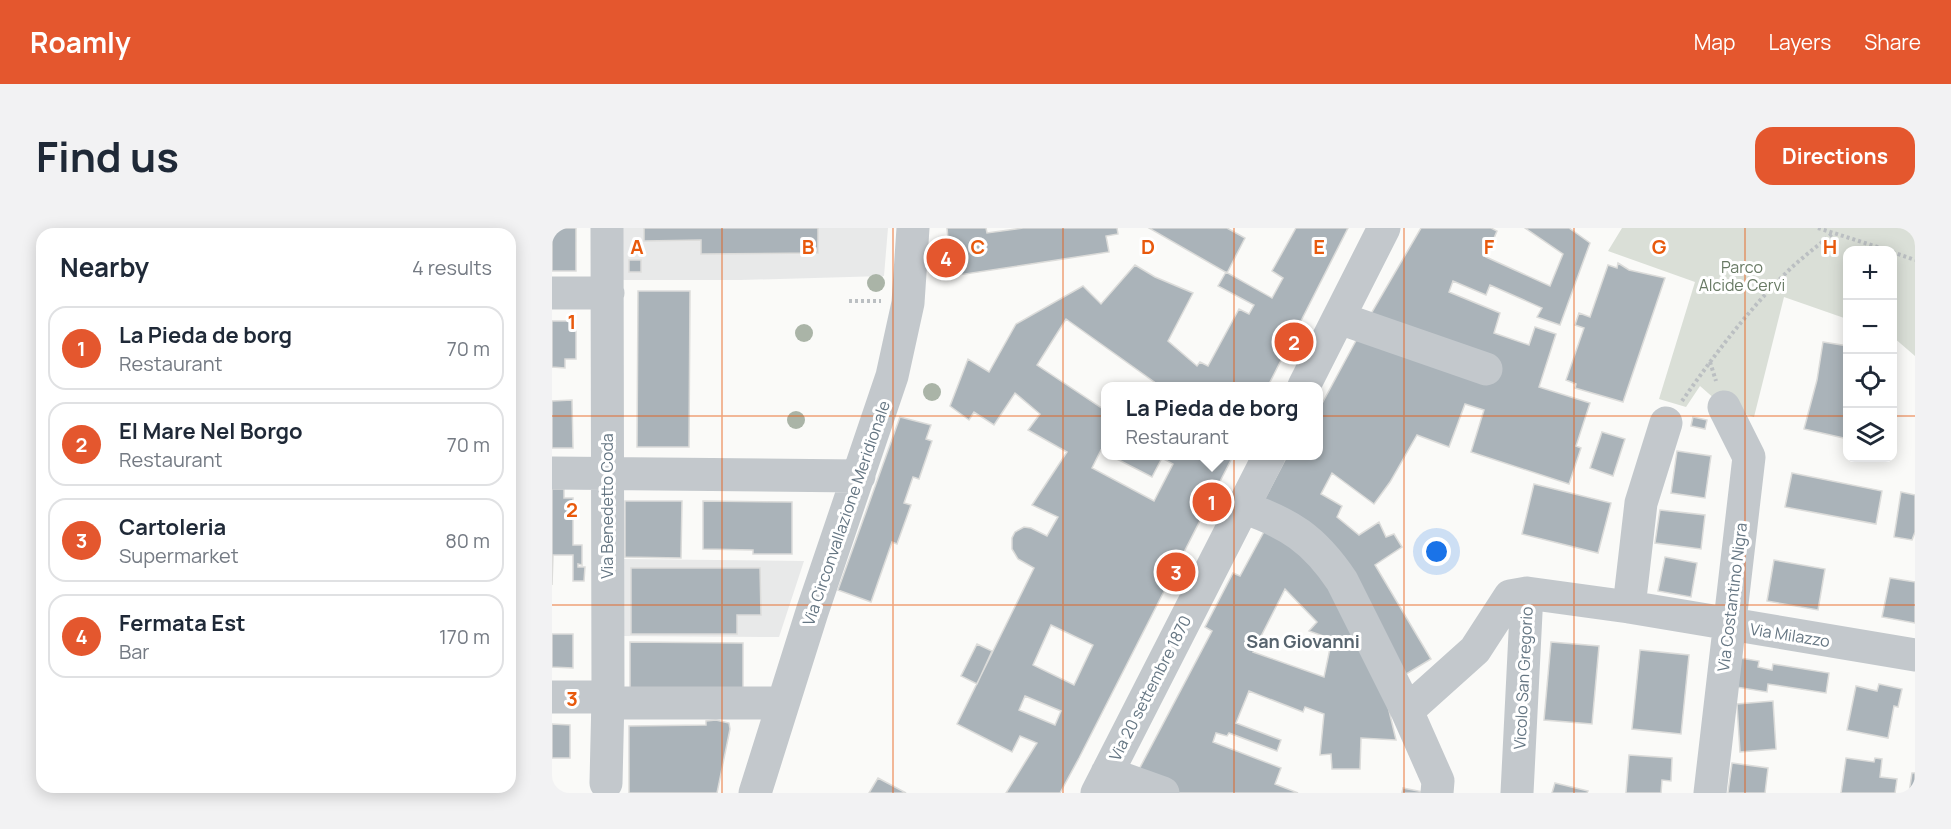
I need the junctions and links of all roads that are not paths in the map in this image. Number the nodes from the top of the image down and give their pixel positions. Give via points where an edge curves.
1 (607, 228) edge
2 (913, 228) edge
3 (1384, 228) edge
4 (552, 293) edge
5 (608, 293) junction
6 (1338, 318) junction
7 (1486, 369) dead end
8 (1306, 382) edge
9 (1724, 407) dead end
10 (1666, 423) road end
11 (1267, 460) edge
12 (552, 472) edge
13 (607, 473) junction
14 (860, 476) junction
15 (1242, 507) junction
16 (1527, 593) junction
17 (1629, 607) junction
18 (1729, 625) junction
19 (1915, 655) edge
20 (552, 697) edge
21 (608, 700) junction
22 (783, 704) junction
23 (1407, 711) junction
24 (606, 783) dead end
25 (1102, 783) edge
26 (754, 793) edge
27 (1163, 793) edge
28 (1437, 793) edge
29 (1517, 793) edge
30 (1710, 793) edge

1 - 5 street, Via Benedetto Coda
2 - 14 street, Via Circonvallazione Meridionale via 906,313 892,376
3 - 6 street
4 - 5 street
5 - 13 street, Via Benedetto Coda
6 - 7 street
6 - 8 street
9 - 18 street, Via Costantino Nigra via 1749,457
10 - 17 street via 1641,503
11 - 15 street, Via 20 settembre 1870
12 - 13 street
13 - 14 street
13 - 21 street, Via Benedetto Coda
14 - 22 street, Via Circonvallazione Meridionale
15 - 23 street via 1288,526 1329,562
15 - 25 street, Via 20 settembre 1870
16 - 17 street, Via Milazzo
16 - 23 street, Vicolo San Gregorio via 1510,596 1475,650
16 - 29 street, Vicolo San Gregorio
17 - 18 street, Via Milazzo
18 - 19 street, Via Milazzo
18 - 30 street, Via Costantino Nigra
20 - 21 street
21 - 22 street
21 - 24 street, Via Benedetto Coda
22 - 26 street, Via Circonvallazione Meridionale
23 - 28 street via 1438,781
25 - 27 street

